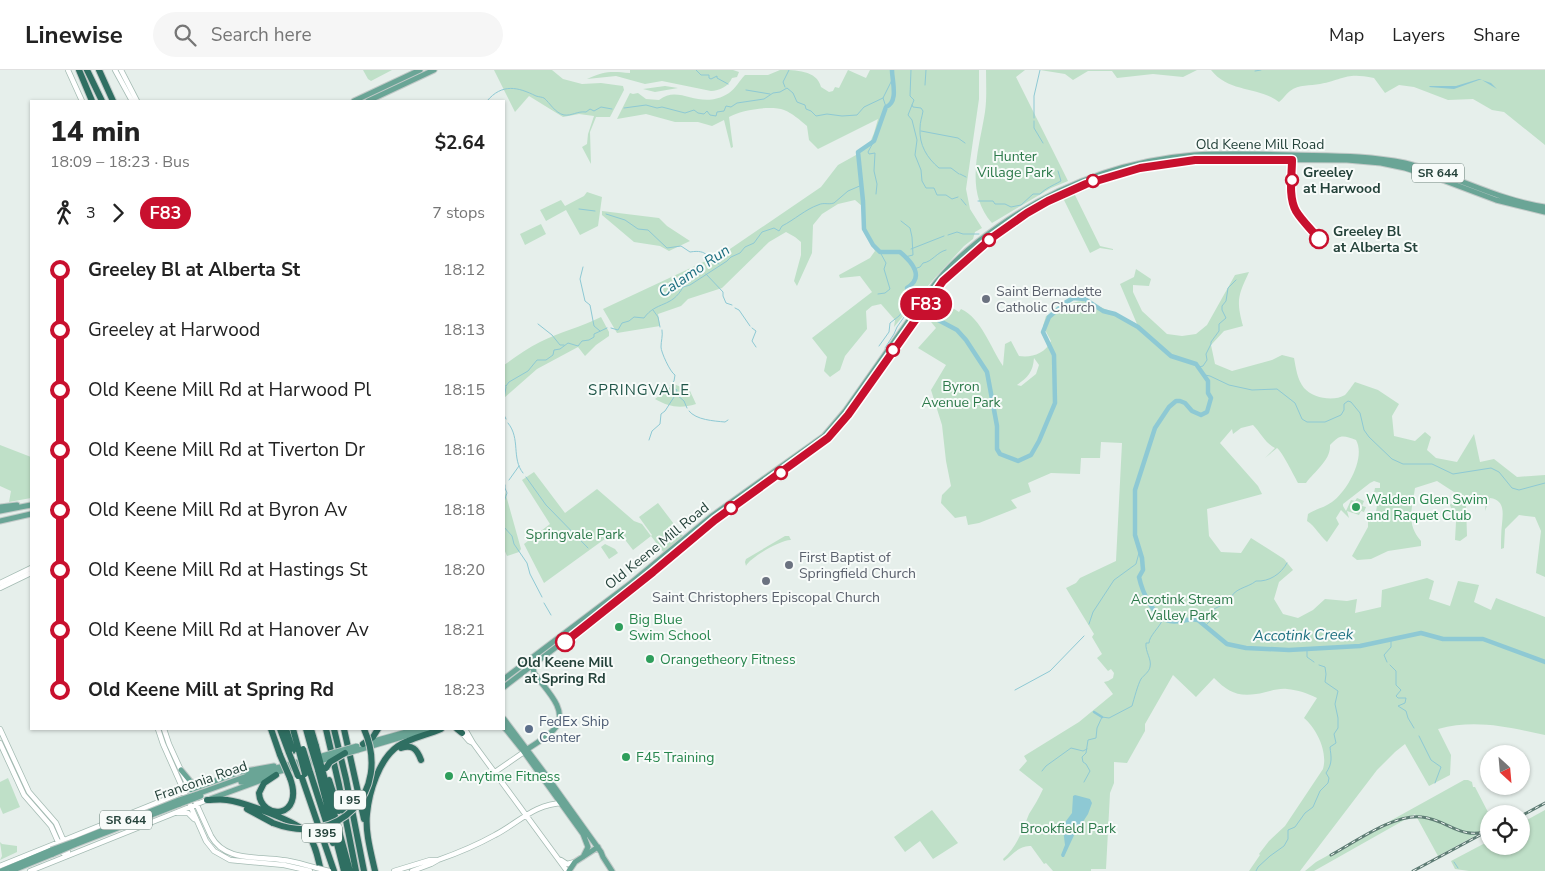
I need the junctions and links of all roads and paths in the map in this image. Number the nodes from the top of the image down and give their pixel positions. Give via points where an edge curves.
1 (68, 70) edge
2 (79, 70) edge
3 (87, 70) edge
4 (101, 70) edge
5 (115, 70) edge
6 (121, 70) edge
7 (420, 70) edge
8 (434, 70) edge
9 (111, 98) edge
10 (82, 100) edge
11 (92, 100) edge
12 (102, 100) edge
13 (131, 100) edge
14 (136, 100) edge
15 (356, 100) edge
16 (370, 100) edge
17 (1545, 207) edge
18 (1545, 212) edge
19 (924, 303) junction
20 (913, 318) junction
21 (30, 504) edge
22 (30, 504) edge
23 (0, 507) edge
24 (0, 512) edge
25 (30, 512) edge
26 (0, 519) edge
27 (30, 568) edge
28 (30, 573) edge
29 (0, 582) edge
30 (0, 588) edge
31 (535, 664) junction
32 (522, 674) junction
33 (535, 675) junction
34 (505, 678) edge
35 (505, 686) edge
36 (505, 720) edge
37 (505, 728) edge
38 (0, 729) edge
39 (158, 730) edge
40 (164, 730) edge
41 (271, 730) edge
42 (281, 730) edge
43 (286, 730) edge
44 (295, 730) edge
45 (306, 730) edge
46 (311, 730) edge
47 (326, 730) edge
48 (334, 730) edge
49 (344, 730) edge
50 (364, 730) edge
51 (377, 730) edge
52 (413, 730) edge
53 (426, 730) edge
54 (438, 730) edge
55 (461, 730) edge
56 (0, 743) edge
57 (313, 747) junction
58 (359, 747) junction
59 (525, 750) junction
60 (296, 751) junction
61 (345, 753) junction
62 (387, 757) junction
63 (322, 758) junction
64 (421, 760) dead end
65 (287, 765) junction
66 (294, 768) junction
67 (322, 769) junction
68 (181, 770) junction
69 (495, 772) junction
70 (304, 774) junction
71 (276, 775) junction
72 (207, 784) junction
73 (187, 791) junction
74 (203, 796) junction
75 (238, 803) junction
76 (567, 803) junction
77 (196, 804) junction
78 (560, 804) junction
79 (312, 805) junction
80 (191, 806) junction
81 (173, 813) junction
82 (527, 814) junction
83 (56, 823) junction
84 (198, 824) junction
85 (78, 834) junction
86 (583, 834) junction
87 (368, 838) junction
88 (61, 840) junction
89 (598, 848) junction
90 (52, 852) junction
91 (590, 853) junction
92 (67, 856) junction
93 (558, 857) junction
94 (583, 857) junction
95 (603, 857) junction
96 (438, 860) junction
97 (575, 862) junction
98 (0, 866) edge
99 (294, 867) junction
100 (319, 869) edge
101 (1, 871) edge
102 (11, 871) edge
103 (30, 871) edge
104 (284, 871) edge
105 (310, 871) edge
106 (331, 871) edge
107 (343, 871) edge
108 (350, 871) edge
109 (356, 871) edge
110 (364, 871) edge
111 (375, 871) edge
112 (394, 871) edge
113 (412, 871) edge
114 (568, 871) edge
115 (612, 871) edge

1 - 10 main road
2 - 11 highway
3 - 12 highway
4 - 9 highway
5 - 13 main road
6 - 14 main road
7 - 15 main road
8 - 16 main road
17 - 19 main road, Old Keene Mill Road / SR 644 via 1504,198 1406,163 1367,157 1221,154 1164,159 1096,175 1032,204 962,256 936,282
18 - 19 main road, Old Keene Mill Road / SR 644 via 1510,204 1424,173 1381,163 1207,159 1163,163 1086,184 1027,213 951,273
19 - 20 main road, Old Keene Mill Road / SR 644
20 - 31 main road, Old Keene Mill Road / SR 644 via 848,415 828,438 715,520
20 - 34 main road, Old Keene Mill Road / SR 644 via 824,436 712,516 632,583
21 - 23 main road
22 - 24 main road
25 - 26 main road
27 - 29 main road
28 - 30 main road
31 - 32 main road, Old Keene Mill Road / SR 644
31 - 33 main road
32 - 33 main road via 530,672
32 - 35 main road, Old Keene Mill Road / SR 644
33 - 59 main road via 557,705 558,722 554,730
36 - 59 main road
37 - 59 main road
38 - 83 main road via 29,792
39 - 73 main road
40 - 68 main road
41 - 71 highway, bridge via 294,794 291,804 283,811 272,811 260,800 264,782
42 - 60 highway
43 - 60 highway, I 395
44 - 60 highway
45 - 57 highway, I 95
46 - 57 highway
47 - 109 highway
48 - 110 highway, I 95
49 - 87 highway
50 - 75 highway, bridge via 372,770 365,792 351,812 335,823 316,829 290,829
51 - 58 highway
52 - 58 main road, SR 644
53 - 58 main road, SR 644
54 - 62 highway via 405,742
55 - 69 main road
56 - 88 main road via 24,795
57 - 67 highway, I 95, bridge
58 - 61 main road, SR 644, bridge
58 - 63 main road, Franconia Road / SR 644, bridge
59 - 69 main road
59 - 76 main road
59 - 78 main road
60 - 70 highway, I 395, bridge
60 - 70 highway, bridge
61 - 63 main road, Franconia Road / SR 644, bridge
61 - 67 highway, bridge
62 - 64 highway via 411,746
62 - 87 highway via 377,774 369,803
63 - 65 main road, Franconia Road / SR 644
63 - 66 main road, Franconia Road / SR 644
65 - 72 main road via 244,771
65 - 74 main road, Franconia Road / SR 644 via 247,776
66 - 71 main road
66 - 74 main road, Franconia Road / SR 644
67 - 107 highway, I 95
67 - 108 highway via 340,815
68 - 72 main road via 193,783
68 - 73 main road
69 - 82 main road
70 - 79 highway, I 395
70 - 79 highway via 305,793
70 - 107 highway
71 - 74 main road
72 - 73 main road
73 - 77 main road
73 - 80 main road
73 - 85 main road, Franconia Road
74 - 75 highway
74 - 77 main road, Franconia Road
74 - 90 main road, Franconia Road / SR 644, bridge via 179,802
75 - 100 highway via 290,822 307,833
76 - 78 main road
76 - 89 main road
77 - 80 main road, Franconia Road
77 - 100 main road via 214,842 228,853 292,861
78 - 82 main road via 541,807
78 - 86 main road
79 - 106 highway, I 395
80 - 81 main road, Franconia Road
80 - 84 main road
81 - 84 main road via 190,814
81 - 92 main road, Franconia Road
82 - 93 main road
82 - 96 main road via 489,838
83 - 85 main road via 65,833
83 - 88 main road
84 - 99 main road via 211,848 225,858
85 - 88 main road, Franconia Road
86 - 89 main road
86 - 94 main road via 588,847
87 - 111 highway
88 - 92 main road via 63,853
88 - 98 main road, Franconia Road
89 - 91 main road
89 - 95 main road
90 - 101 main road, Franconia Road / SR 644
90 - 102 main road, Franconia Road / SR 644
91 - 94 main road
91 - 95 main road via 596,852
92 - 103 main road, Franconia Road
93 - 97 main road via 567,864
93 - 114 main road
94 - 97 main road
95 - 115 main road
96 - 112 main road
96 - 113 main road
97 - 114 main road
99 - 104 main road
99 - 105 main road
100 - 106 main road, bridge

